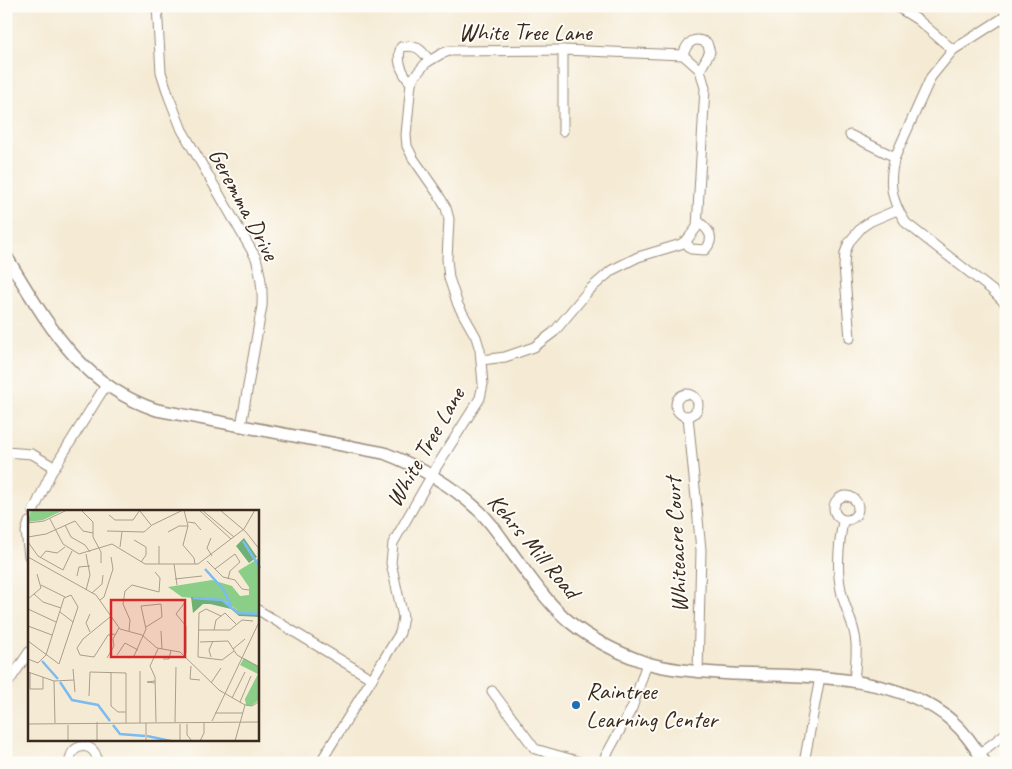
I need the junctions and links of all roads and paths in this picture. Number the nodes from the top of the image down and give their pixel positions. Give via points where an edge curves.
1 (157, 6) edge
2 (896, 6) edge
3 (1006, 16) edge
4 (563, 50) junction
5 (953, 50) junction
6 (683, 55) junction
7 (430, 60) junction
8 (700, 70) junction
9 (411, 83) junction
10 (562, 131) dead end
11 (850, 135) dead end
12 (896, 157) junction
13 (897, 210) junction
14 (698, 221) junction
15 (684, 241) junction
16 (6, 256) edge
17 (1006, 304) edge
18 (850, 338) dead end
19 (482, 360) junction
20 (106, 385) junction
21 (688, 416) dead end
22 (241, 426) junction
23 (6, 452) edge
24 (54, 467) junction
25 (432, 475) junction
26 (34, 510) edge
27 (843, 521) dead end
28 (28, 525) edge
29 (28, 548) edge
30 (259, 611) edge
31 (28, 653) edge
32 (647, 663) junction
33 (698, 672) junction
34 (820, 677) junction
35 (372, 679) junction
36 (854, 682) junction
37 (6, 686) edge
38 (492, 691) dead end
39 (1006, 732) edge
40 (82, 743) edge
41 (982, 759) edge
42 (70, 763) edge
43 (97, 763) edge
44 (320, 763) edge
45 (584, 763) edge
46 (602, 763) edge
47 (804, 763) edge

1 - 22 street, Geremma Drive via 161,72 169,96 188,144 256,258 261,273 262,306
2 - 5 street
3 - 5 street
4 - 6 street, White Tree Lane
4 - 7 street, White Tree Lane via 449,51
4 - 10 street
5 - 12 street via 931,76
6 - 8 street
6 - 8 street via 692,41 707,43 710,52
7 - 9 street, White Tree Lane
7 - 9 street, White Tree Lane via 420,49 402,48 398,55 400,66
8 - 14 street via 705,88
9 - 19 street, White Tree Lane via 407,146 446,208 449,219 449,278 458,305 476,338
11 - 12 street
12 - 13 street via 890,182
13 - 17 street via 921,236
13 - 18 street via 862,227 844,253
14 - 15 street via 697,227
14 - 15 street via 709,232 709,246 705,250 691,249
15 - 19 street via 612,270 589,290 554,332 534,347 505,357
16 - 20 street, Kehrs Mill Road via 75,358
19 - 25 street, White Tree Lane via 480,398
20 - 22 street, Kehrs Mill Road via 122,396 157,410
20 - 24 street
21 - 33 street, Whiteacre Court via 701,550
22 - 25 street, Kehrs Mill Road via 384,453
23 - 24 street via 32,454
24 - 26 street
25 - 32 street, Kehrs Mill Road via 478,509 538,588 571,623 608,647
25 - 35 street, White Tree Lane via 393,543 391,563 403,617 402,626
27 - 36 street via 839,575 840,589 854,627
28 - 29 street
30 - 35 street
31 - 37 street
32 - 33 street, Kehrs Mill Road
32 - 46 street via 632,708
33 - 34 street, Kehrs Mill Road
34 - 36 street, Kehrs Mill Road
34 - 47 street
35 - 44 street, White Tree Lane
36 - 41 street, Kehrs Mill Road via 884,688 937,710 966,735
38 - 45 street via 535,749
39 - 41 street
40 - 42 street via 70,755
40 - 43 street via 96,754

